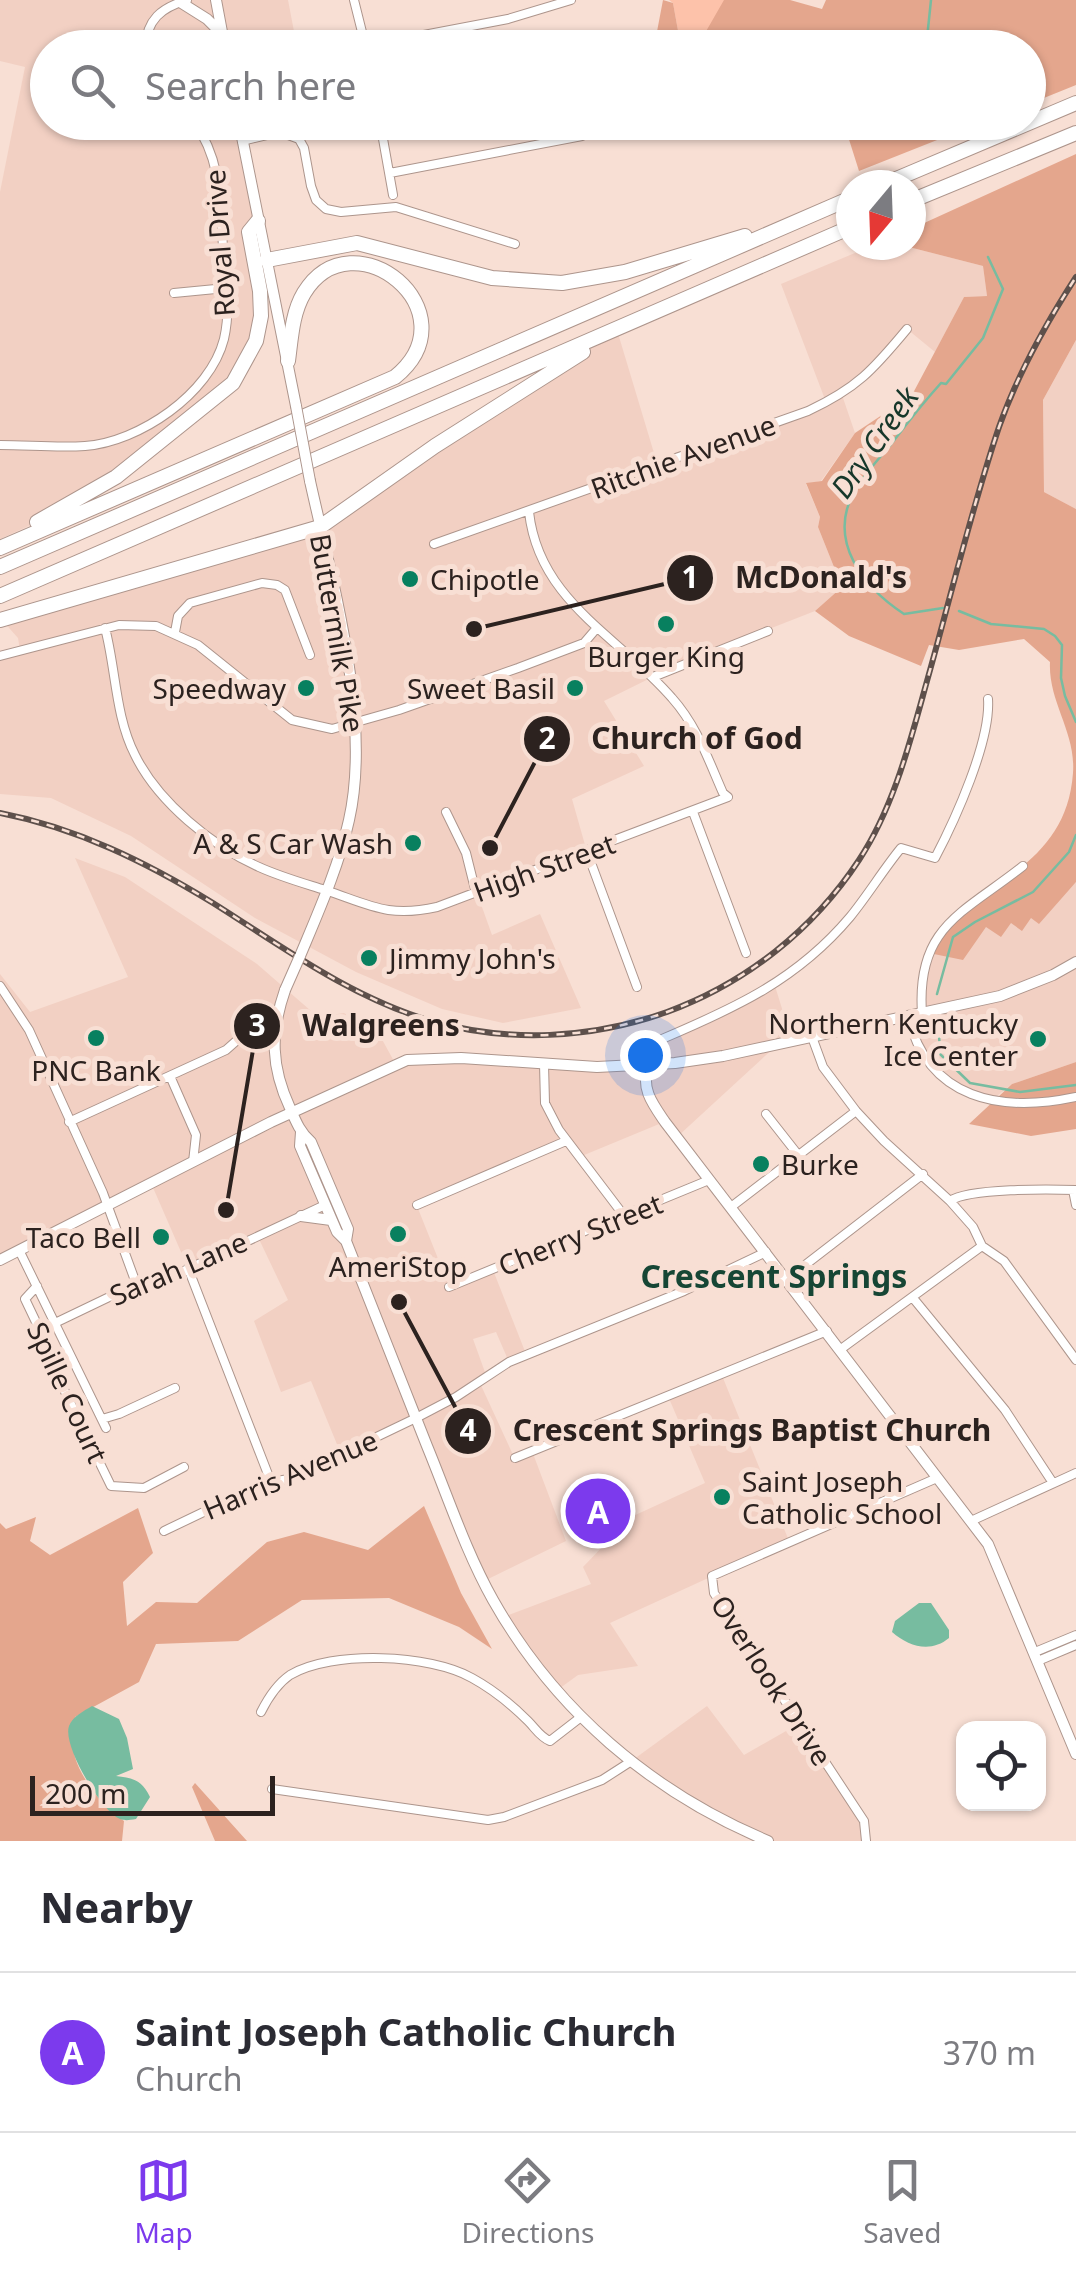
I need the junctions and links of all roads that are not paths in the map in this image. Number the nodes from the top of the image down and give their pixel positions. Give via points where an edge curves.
1 (216, 0) edge
2 (354, 0) edge
3 (570, 0) edge
4 (183, 1) edge
5 (150, 30) edge
6 (218, 30) edge
7 (221, 30) edge
8 (362, 30) edge
9 (452, 30) edge
10 (1076, 103) edge
11 (1046, 116) edge
12 (1076, 133) edge
13 (204, 140) edge
14 (246, 140) edge
15 (300, 140) edge
16 (384, 140) edge
17 (561, 140) edge
18 (988, 140) edge
19 (242, 141) joint
20 (917, 170) edge
21 (390, 173) junction
22 (393, 194) dead end
23 (926, 195) edge
24 (836, 204) edge
25 (794, 221) junction
26 (258, 222) junction
27 (836, 234) edge
28 (515, 244) dead end
29 (266, 260) junction
30 (226, 288) junction
31 (174, 293) dead end
32 (908, 328) dead end
33 (617, 330) junction
34 (288, 361) junction
35 (0, 445) edge
36 (528, 512) junction
37 (320, 527) junction
38 (0, 539) edge
39 (434, 544) dead end
40 (0, 548) edge
41 (0, 567) edge
42 (0, 596) edge
43 (0, 620) edge
44 (105, 628) junction
45 (596, 630) junction
46 (768, 631) dead end
47 (175, 632) junction
48 (0, 656) edge
49 (310, 656) dead end
50 (654, 677) junction
51 (988, 699) dead end
52 (356, 723) junction
53 (446, 812) dead end
54 (693, 812) junction
55 (588, 852) junction
56 (1023, 866) dead end
57 (325, 890) junction
58 (476, 892) junction
59 (746, 953) dead end
60 (1076, 962) edge
61 (0, 986) edge
62 (637, 987) dead end
63 (922, 1013) junction
64 (277, 1014) junction
65 (908, 1016) junction
66 (812, 1037) junction
67 (544, 1064) junction
68 (648, 1066) junction
69 (170, 1076) junction
70 (1076, 1097) edge
71 (856, 1111) junction
72 (292, 1112) junction
73 (766, 1114) dead end
74 (69, 1122) junction
75 (301, 1132) junction
76 (196, 1135) junction
77 (566, 1141) junction
78 (216, 1150) junction
79 (799, 1156) junction
80 (193, 1162) junction
81 (923, 1174) junction
82 (710, 1180) junction
83 (1075, 1190) edge
84 (950, 1201) junction
85 (108, 1205) junction
86 (325, 1205) junction
87 (1076, 1205) edge
88 (417, 1206) dead end
89 (731, 1208) junction
90 (301, 1216) junction
91 (624, 1217) junction
92 (331, 1220) junction
93 (346, 1240) junction
94 (982, 1246) junction
95 (19, 1250) junction
96 (766, 1252) junction
97 (0, 1260) edge
98 (188, 1268) junction
99 (787, 1279) junction
100 (37, 1286) junction
101 (138, 1286) junction
102 (449, 1287) dead end
103 (913, 1298) junction
104 (55, 1322) junction
105 (827, 1331) junction
106 (841, 1350) junction
107 (1076, 1360) edge
108 (175, 1388) dead end
109 (102, 1418) junction
110 (416, 1418) junction
111 (106, 1428) dead end
112 (515, 1458) dead end
113 (184, 1467) dead end
114 (1076, 1473) edge
115 (937, 1478) junction
116 (270, 1482) junction
117 (1053, 1484) junction
118 (972, 1521) junction
119 (164, 1531) dead end
120 (1076, 1636) edge
121 (1073, 1646) edge
122 (1037, 1656) junction
123 (1076, 1660) edge
124 (262, 1712) dead end
125 (581, 1717) junction
126 (1076, 1754) edge
127 (630, 1762) junction
128 (272, 1790) dead end
129 (768, 1841) edge
130 (866, 1841) edge

1 - 7 main road
2 - 8 street
3 - 9 street
4 - 5 street via 161,10
4 - 6 main road
10 - 11 highway
12 - 23 highway
13 - 30 street, Royal Drive via 218,175
14 - 19 street
15 - 28 street via 316,200 326,209 396,206
16 - 21 street
17 - 21 street
18 - 20 highway
19 - 26 main road, Buttermilk Pike
21 - 22 street
24 - 25 highway
25 - 29 highway via 625,272 562,282 492,278 358,243
25 - 41 highway
26 - 29 main road, Buttermilk Pike
26 - 38 highway via 249,232 261,316 256,342 232,383 116,477
27 - 33 highway
29 - 34 main road, Buttermilk Pike
30 - 31 street
30 - 35 street, Royal Drive via 224,337 212,367 168,410 98,444
32 - 36 street, Ritchie Avenue via 871,372 837,398
33 - 37 highway
33 - 42 highway
34 - 37 main road, Buttermilk Pike, bridge
34 - 40 highway via 297,306 326,272 358,264 386,270 418,308 417,347 395,377
36 - 39 street, Ritchie Avenue
36 - 45 street via 550,572
37 - 43 highway
37 - 52 main road, Buttermilk Pike
44 - 47 street via 144,624
44 - 48 street
44 - 57 street, High Street via 125,731 153,784 191,822 247,861
45 - 50 street
45 - 52 street via 564,650
46 - 50 street
47 - 49 street via 190,604 257,584 276,585 285,590
47 - 52 street via 292,720 332,729
50 - 54 street, High Street via 692,723 728,797
51 - 68 street via 970,778 936,858 904,848 800,967 662,1039
52 - 57 main road, Buttermilk Pike via 349,822
53 - 58 street
54 - 55 street, High Street
54 - 59 street
55 - 58 street, High Street
55 - 62 street
56 - 63 street via 939,934 921,974
57 - 58 street, High Street via 409,914
57 - 64 main road, Buttermilk Pike, bridge
60 - 63 main road via 1012,993
61 - 74 street via 29,1030
63 - 65 main road
64 - 69 street via 226,1050
64 - 72 main road, Buttermilk Pike via 275,1069
65 - 66 main road
65 - 70 street via 922,1057 974,1096
66 - 68 main road
66 - 71 street via 822,1067
67 - 68 main road
67 - 72 main road via 408,1060
67 - 77 street via 544,1103
68 - 82 main road via 650,1100
69 - 74 street
69 - 76 street
71 - 79 street
71 - 81 street
72 - 75 main road, Buttermilk Pike
72 - 78 main road
73 - 79 street
74 - 85 street
75 - 86 main road, Buttermilk Pike via 300,1146
75 - 93 main road, Buttermilk Pike via 328,1180 348,1229
76 - 78 street
76 - 80 street
77 - 88 street
77 - 91 street
78 - 80 main road
79 - 89 street
80 - 85 main road
81 - 84 street
81 - 99 street
82 - 89 main road
82 - 91 street, Cherry Street
83 - 84 street via 957,1195
83 - 87 street
84 - 94 street
85 - 95 main road
85 - 101 street
86 - 90 street, Sarah Lane
86 - 92 main road, Buttermilk Pike
89 - 96 main road
90 - 92 main road
90 - 98 street, Sarah Lane
91 - 102 street, Cherry Street
92 - 93 main road, Buttermilk Pike
93 - 110 main road, Buttermilk Pike
94 - 103 street
94 - 107 street via 1004,1261
95 - 97 main road
95 - 100 street
96 - 99 main road
96 - 110 street, Harris Avenue via 508,1362
98 - 101 street, Sarah Lane
98 - 116 street
99 - 105 main road
100 - 104 street
100 - 113 street, Spille Court via 25,1299 111,1486 144,1488
101 - 104 street, Sarah Lane
103 - 106 street
103 - 117 street via 1006,1410
104 - 109 street
105 - 106 main road
105 - 112 street
106 - 115 main road
108 - 109 street
109 - 111 street
110 - 116 street, Harris Avenue
110 - 125 main road, Buttermilk Pike via 491,1596 534,1663
114 - 117 street
115 - 118 main road
115 - 130 street, Overlook Drive via 712,1576 712,1588 864,1820
116 - 119 street, Harris Avenue
117 - 118 street
118 - 122 main road via 996,1557
120 - 122 street
121 - 122 street
121 - 123 street
122 - 126 main road
124 - 125 street via 270,1694 303,1670 406,1658 472,1678 550,1742
125 - 127 main road, Buttermilk Pike
127 - 128 street via 602,1780 488,1820
127 - 129 main road, Buttermilk Pike via 684,1800

